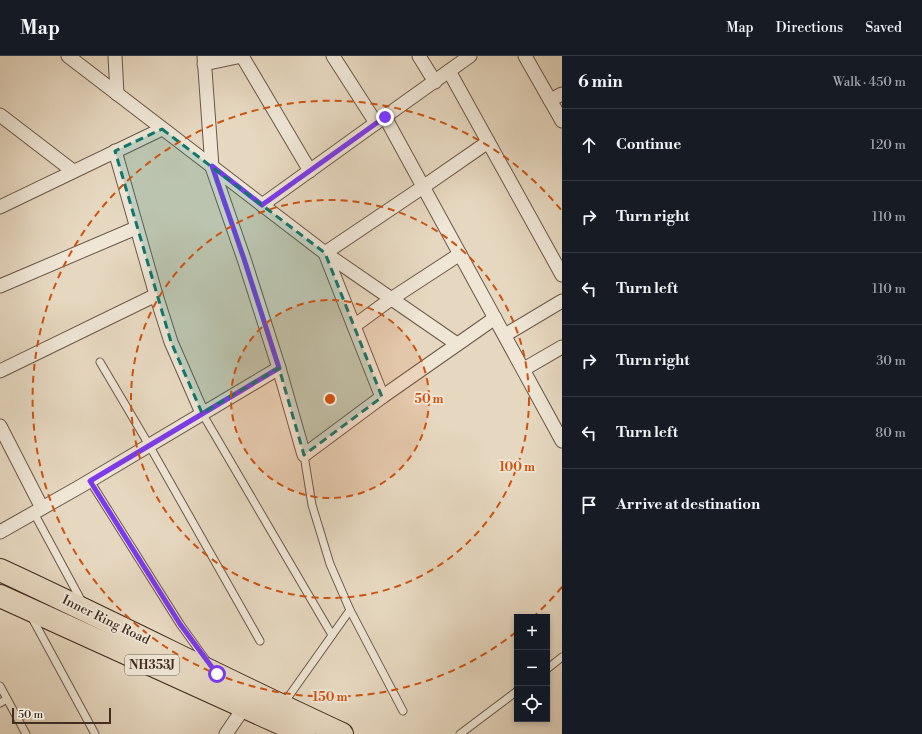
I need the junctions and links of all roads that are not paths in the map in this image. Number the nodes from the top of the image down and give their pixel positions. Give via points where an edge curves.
1 (68, 56) edge
2 (115, 56) edge
3 (242, 56) edge
4 (333, 56) edge
5 (419, 56) edge
6 (470, 56) edge
7 (525, 56) edge
8 (204, 60) edge
9 (449, 71) junction
10 (435, 82) junction
11 (117, 94) junction
12 (562, 94) edge
13 (550, 100) junction
14 (0, 115) edge
15 (380, 120) junction
16 (562, 121) edge
17 (162, 129) junction
18 (488, 142) junction
19 (115, 151) junction
20 (212, 166) junction
21 (73, 171) junction
22 (310, 171) junction
23 (424, 187) junction
24 (262, 205) junction
25 (0, 207) edge
26 (136, 228) junction
27 (325, 253) junction
28 (460, 254) junction
29 (562, 275) edge
30 (0, 286) edge
31 (156, 295) junction
32 (391, 299) junction
33 (562, 301) edge
34 (495, 318) junction
35 (354, 326) junction
36 (505, 335) junction
37 (457, 344) junction
38 (562, 347) edge
39 (100, 362) dead end
40 (279, 368) junction
41 (524, 370) junction
42 (0, 371) edge
43 (382, 397) junction
44 (202, 413) junction
45 (0, 426) edge
46 (561, 435) edge
47 (149, 445) junction
48 (304, 455) junction
49 (90, 481) junction
50 (38, 510) junction
51 (0, 532) edge
52 (0, 570) edge
53 (0, 596) edge
54 (27, 609) junction
55 (86, 610) junction
56 (350, 610) junction
57 (332, 635) junction
58 (260, 641) dead end
59 (562, 657) edge
60 (550, 667) edge
61 (217, 674) junction
62 (0, 686) edge
63 (514, 693) edge
64 (7, 699) junction
65 (0, 703) edge
66 (245, 706) junction
67 (282, 706) junction
68 (402, 711) dead end
69 (26, 734) edge
70 (95, 734) edge
71 (226, 734) edge
72 (304, 734) edge
73 (342, 734) edge
74 (460, 734) edge

1 - 11 street
2 - 11 street
3 - 8 street
3 - 22 street
4 - 15 street
5 - 10 street
6 - 9 street
7 - 13 street
8 - 20 street
9 - 10 street
9 - 18 street
10 - 15 street
11 - 17 street
12 - 13 street
13 - 16 street
14 - 21 street
15 - 22 street
15 - 23 street
17 - 19 street
17 - 20 street
18 - 23 street
18 - 29 street
19 - 21 street
19 - 26 street
20 - 24 street
20 - 40 street
21 - 25 street
22 - 24 street
23 - 27 street
23 - 28 street
24 - 27 street
26 - 30 street
26 - 31 street
27 - 32 street
27 - 35 street
28 - 32 street
28 - 34 street
31 - 42 street
31 - 44 street via 171,342
32 - 35 street
32 - 37 street
33 - 36 street
34 - 36 street
34 - 37 street
35 - 43 street
36 - 41 street
37 - 43 street
38 - 41 street
39 - 47 lane
40 - 44 street
40 - 48 street
41 - 46 street
43 - 48 street
44 - 47 street
44 - 57 lane
45 - 50 street
47 - 49 street
47 - 58 lane
48 - 56 lane via 312,505 330,564
49 - 50 street
49 - 61 lane via 180,624
50 - 51 street
50 - 55 lane
52 - 55 highway, Inner Ring Road / NH353J
53 - 54 highway, NH353J
54 - 66 highway, NH353J
54 - 70 lane
55 - 61 highway, Inner Ring Road / NH353J
56 - 57 lane
56 - 68 lane
57 - 67 lane
59 - 60 lane
61 - 67 highway, Inner Ring Road / NH353J
62 - 64 lane
63 - 74 lane
64 - 65 lane
64 - 69 lane
66 - 71 street
66 - 72 highway, NH353J
67 - 73 highway, Inner Ring Road / NH353J

